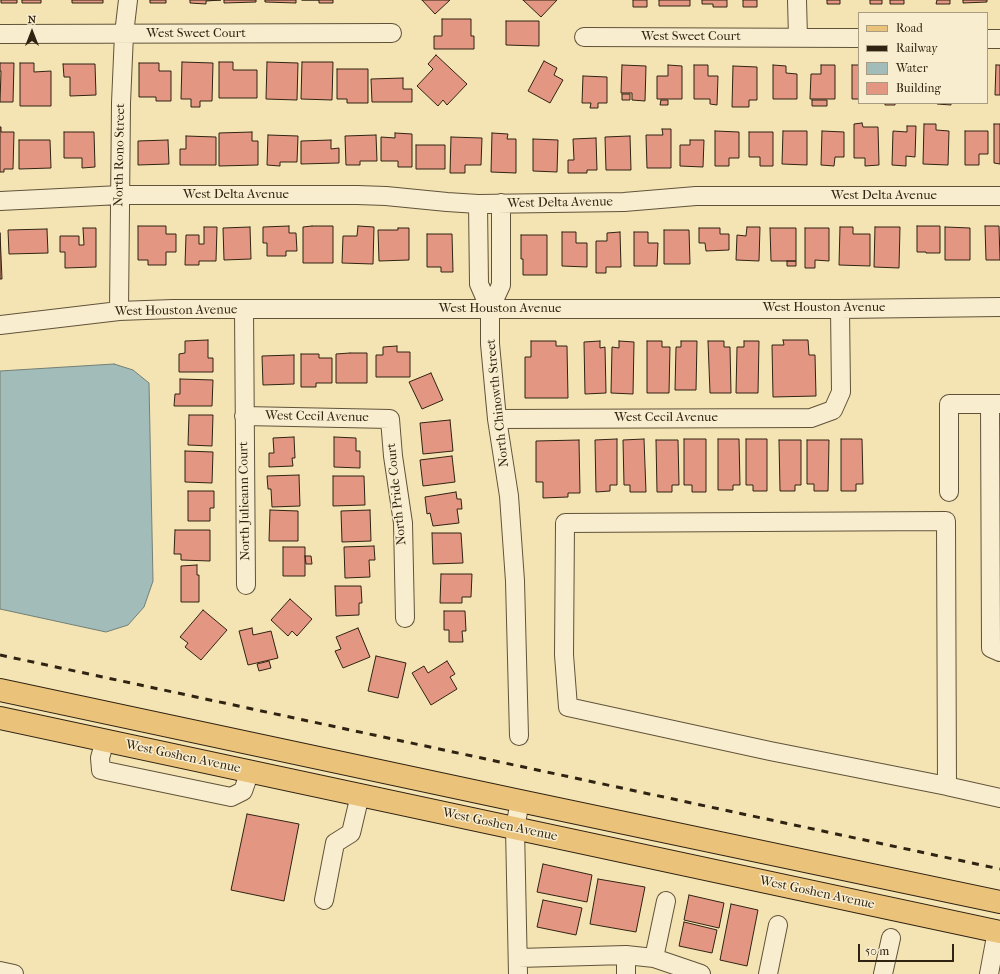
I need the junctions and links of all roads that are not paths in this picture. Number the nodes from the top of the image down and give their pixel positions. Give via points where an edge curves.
1 (128, 0) edge
2 (797, 0) edge
3 (392, 33) dead end
4 (0, 34) edge
5 (124, 34) junction
6 (584, 37) dead end
7 (798, 37) junction
8 (858, 38) edge
9 (988, 39) edge
10 (1000, 39) edge
11 (120, 195) junction
12 (1000, 196) edge
13 (0, 201) edge
14 (478, 204) junction
15 (500, 204) junction
16 (1000, 307) edge
17 (244, 309) junction
18 (490, 309) junction
19 (840, 309) junction
20 (120, 311) junction
21 (0, 325) edge
22 (995, 404) edge
23 (244, 416) junction
24 (390, 419) joint
25 (497, 419) junction
26 (949, 492) dead end
27 (246, 585) dead end
28 (405, 618) dead end
29 (1000, 652) edge
30 (0, 690) edge
31 (0, 701) edge
32 (62, 703) junction
33 (0, 718) edge
34 (519, 736) dead end
35 (105, 740) junction
36 (250, 772) junction
37 (947, 786) junction
38 (360, 795) junction
39 (1000, 798) edge
40 (520, 801) junction
41 (515, 828) junction
42 (324, 900) dead end
43 (666, 901) dead end
44 (1000, 902) edge
45 (778, 925) dead end
46 (999, 932) edge
47 (890, 938) dead end
48 (626, 955) junction
49 (654, 958) junction
50 (518, 966) edge
51 (0, 971) edge
52 (14, 974) edge
53 (626, 974) edge
54 (701, 974) edge
55 (768, 974) edge
56 (882, 974) edge
57 (989, 974) edge

1 - 5 street, North Rono Street
2 - 7 street
3 - 5 street, West Sweet Court
4 - 5 street, West Sweet Court
5 - 11 street, North Rono Street
6 - 7 street, West Sweet Court
7 - 8 street, West Sweet Court
9 - 10 street
11 - 13 street, West Delta Avenue
11 - 14 street, West Delta Avenue via 357,195
11 - 20 street, North Rono Street
12 - 15 street, West Delta Avenue via 696,196 624,202
14 - 15 street, West Delta Avenue
14 - 18 street, North Chinowth Street via 479,284
15 - 18 street, North Chinowth Street via 500,284
16 - 19 street, West Houston Avenue
17 - 18 street, West Houston Avenue
17 - 20 street, West Houston Avenue
17 - 23 street, North Julieann Court
18 - 19 street, West Houston Avenue
18 - 25 street, North Chinowth Street via 491,366
19 - 25 street, West Cecil Avenue via 841,392 833,410 811,418
20 - 21 street, West Houston Avenue
22 - 26 street via 949,404
22 - 29 street via 991,648
23 - 24 street, West Cecil Avenue
23 - 27 street, North Julieann Court
24 - 28 street, North Pride Court via 403,523
25 - 34 street, North Chinowth Street via 509,496 516,581
30 - 32 main road, West Goshen Avenue
31 - 32 main road via 48,709
32 - 40 main road, West Goshen Avenue
33 - 35 main road, West Goshen Avenue
35 - 36 main road, West Goshen Avenue
35 - 36 street via 100,758 101,770 231,797 242,791
36 - 38 main road, West Goshen Avenue
37 - 37 street via 568,707 564,655 564,523 946,521
37 - 39 street
38 - 41 main road, West Goshen Avenue
38 - 42 street via 351,833 336,843
40 - 41 street
40 - 44 main road, West Goshen Avenue
41 - 46 main road, West Goshen Avenue
41 - 50 street
43 - 49 street
45 - 55 street
46 - 57 street
47 - 56 street
48 - 49 street
48 - 50 street
48 - 53 street
49 - 54 street
51 - 52 street

